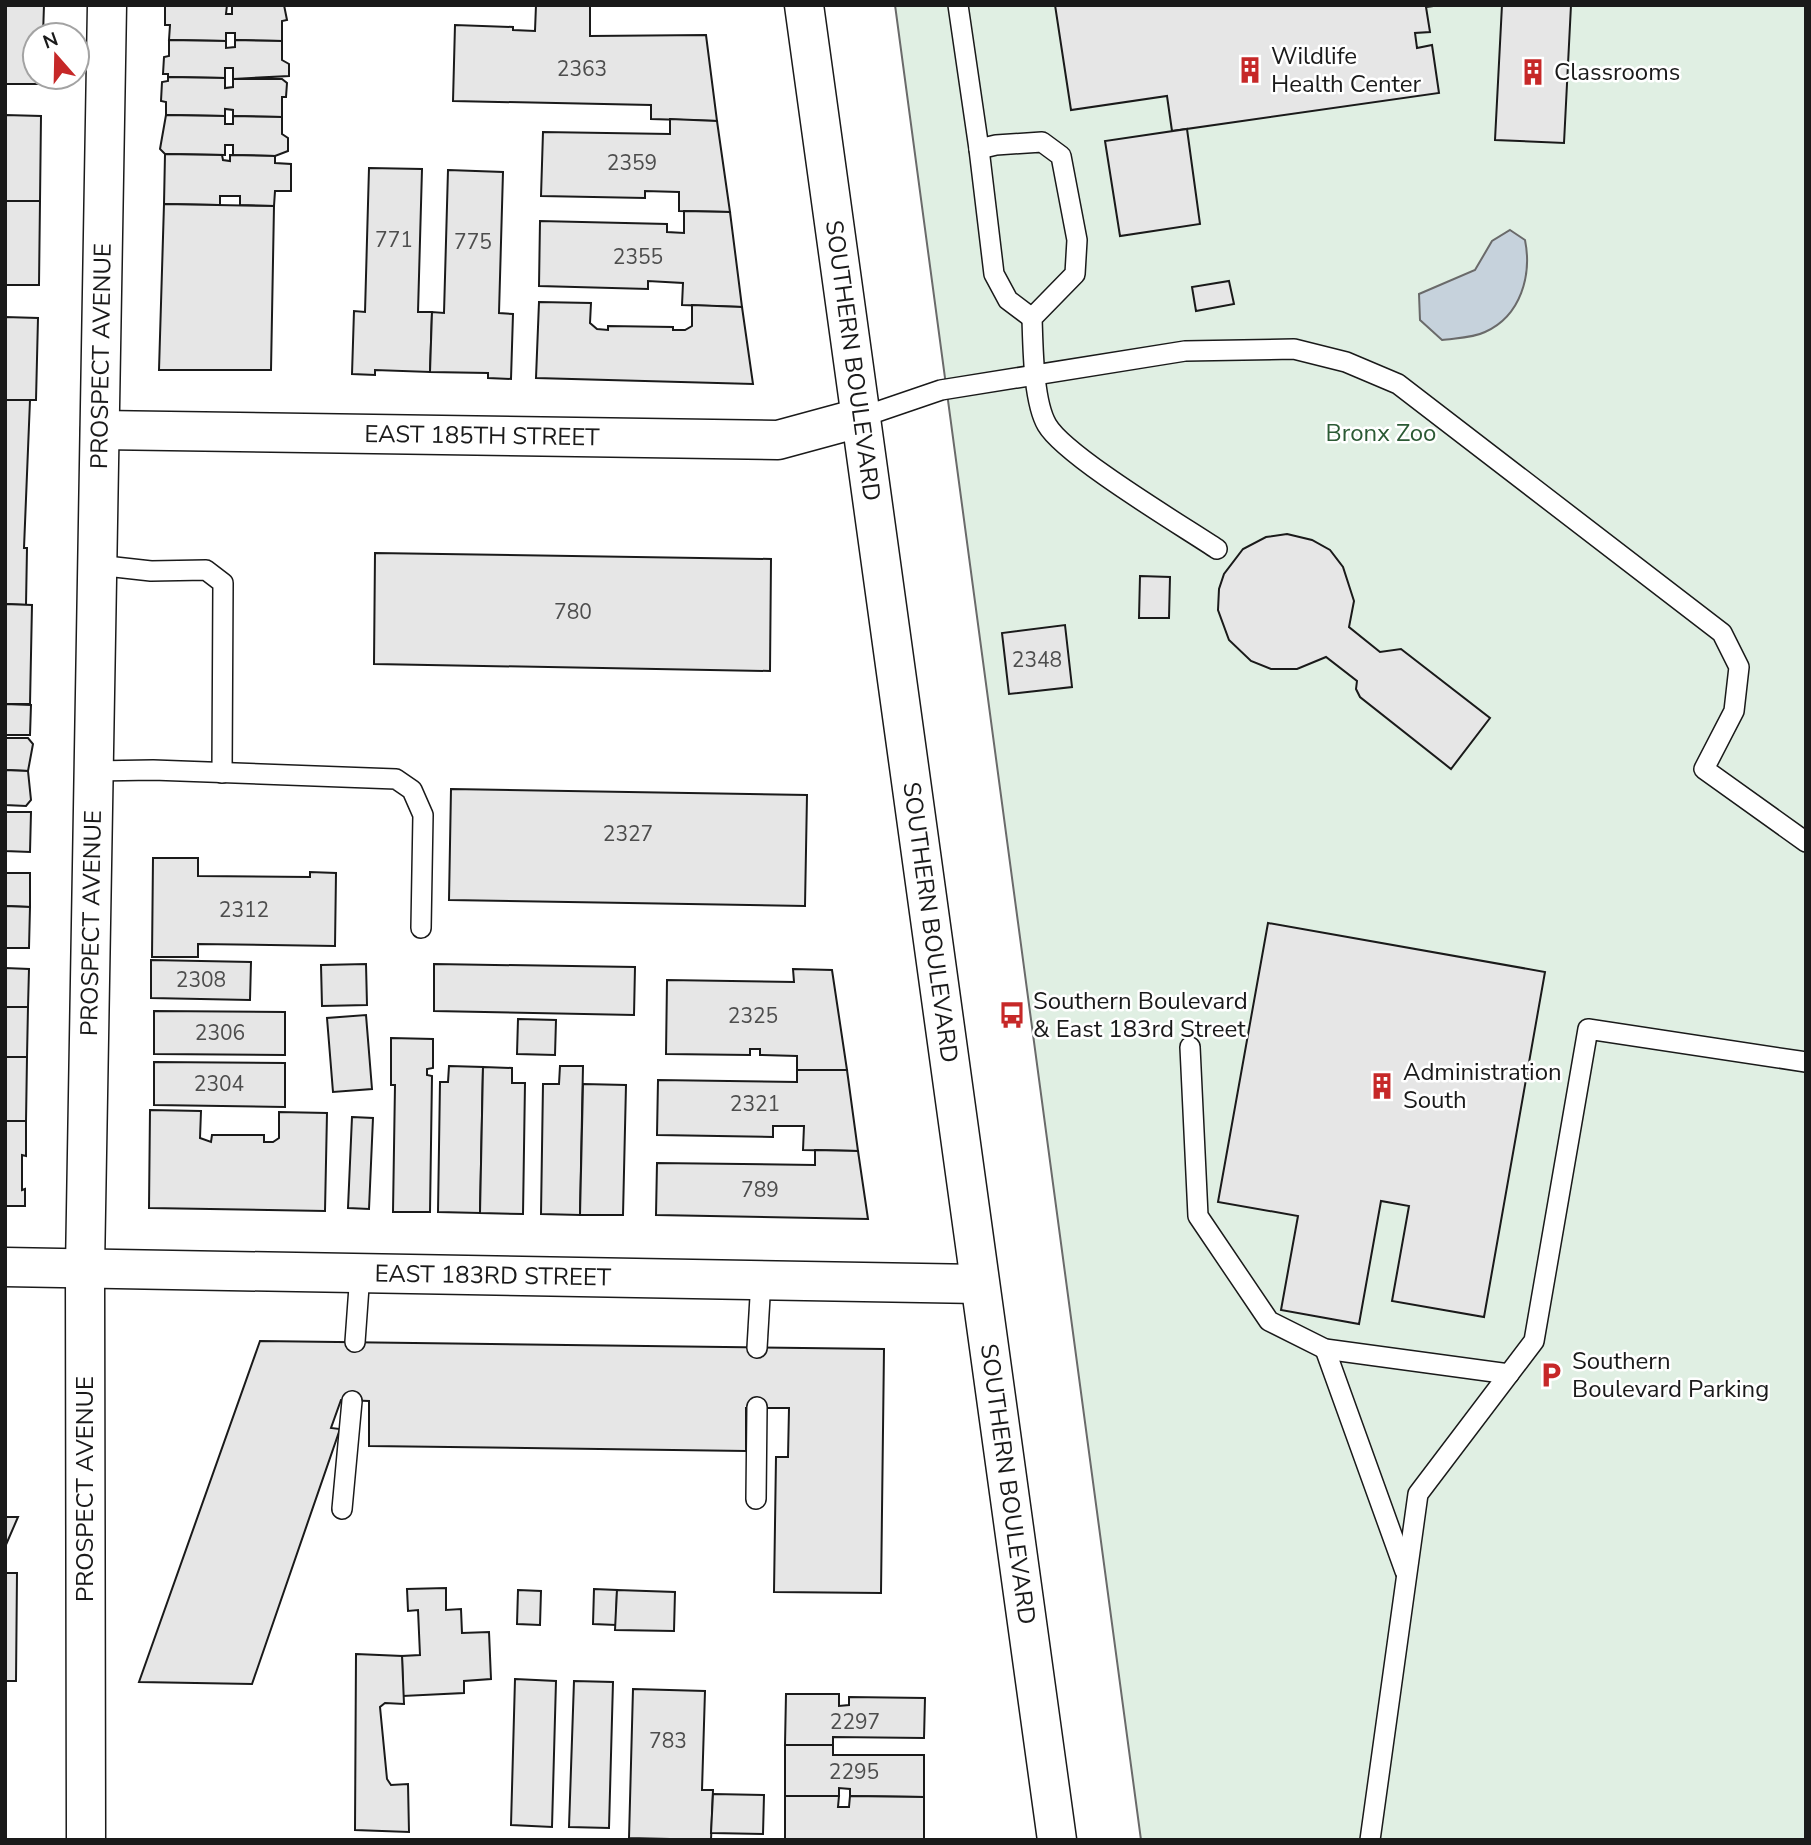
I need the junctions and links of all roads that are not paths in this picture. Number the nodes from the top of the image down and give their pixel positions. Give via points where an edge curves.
1 (107, 5) edge
2 (804, 5) edge
3 (958, 5) edge
4 (979, 149) junction
5 (1031, 318) junction
6 (1035, 375) junction
7 (859, 418) junction
8 (100, 430) junction
9 (1217, 550) dead end
10 (97, 565) junction
11 (94, 771) junction
12 (222, 772) junction
13 (1806, 842) edge
14 (421, 928) dead end
15 (1190, 1047) dead end
16 (1806, 1062) edge
17 (5, 1266) edge
18 (85, 1268) junction
19 (359, 1273) junction
20 (761, 1280) junction
21 (979, 1284) junction
22 (355, 1342) dead end
23 (758, 1348) dead end
24 (1325, 1349) junction
25 (1509, 1374) junction
26 (352, 1401) dead end
27 (757, 1407) dead end
28 (756, 1499) dead end
29 (342, 1509) dead end
30 (1407, 1576) junction
31 (1367, 1838) edge
32 (86, 1840) edge
33 (1057, 1840) edge

1 - 8 street, PROSPECT AVENUE
2 - 7 street, SOUTHERN BOULEVARD
3 - 4 lane
4 - 5 lane via 994,274 1008,300
4 - 5 lane via 1042,142 1061,156 1077,240 1075,274
5 - 6 lane
6 - 7 lane via 941,390
6 - 9 lane via 1047,425 1079,456
6 - 13 lane via 1185,351 1294,349 1346,362 1398,384 1722,633 1739,667 1734,711 1704,769
7 - 8 street, EAST 185TH STREET via 778,440
7 - 21 street, SOUTHERN BOULEVARD
8 - 10 street, PROSPECT AVENUE
10 - 11 street, PROSPECT AVENUE
10 - 12 lane via 151,571 206,570 223,583
11 - 12 lane
11 - 18 street, PROSPECT AVENUE
12 - 14 lane via 396,779 412,790 423,815
15 - 24 lane via 1198,1216 1269,1321
16 - 25 lane via 1588,1029 1534,1341
17 - 18 street, EAST 183RD STREET
18 - 19 street, EAST 183RD STREET
18 - 32 street, PROSPECT AVENUE
19 - 20 street, EAST 183RD STREET
19 - 22 lane
20 - 21 street, EAST 183RD STREET
20 - 23 lane
21 - 33 street, SOUTHERN BOULEVARD
24 - 25 lane
24 - 30 lane
25 - 30 lane via 1418,1494
26 - 29 lane
27 - 28 lane
30 - 31 lane

